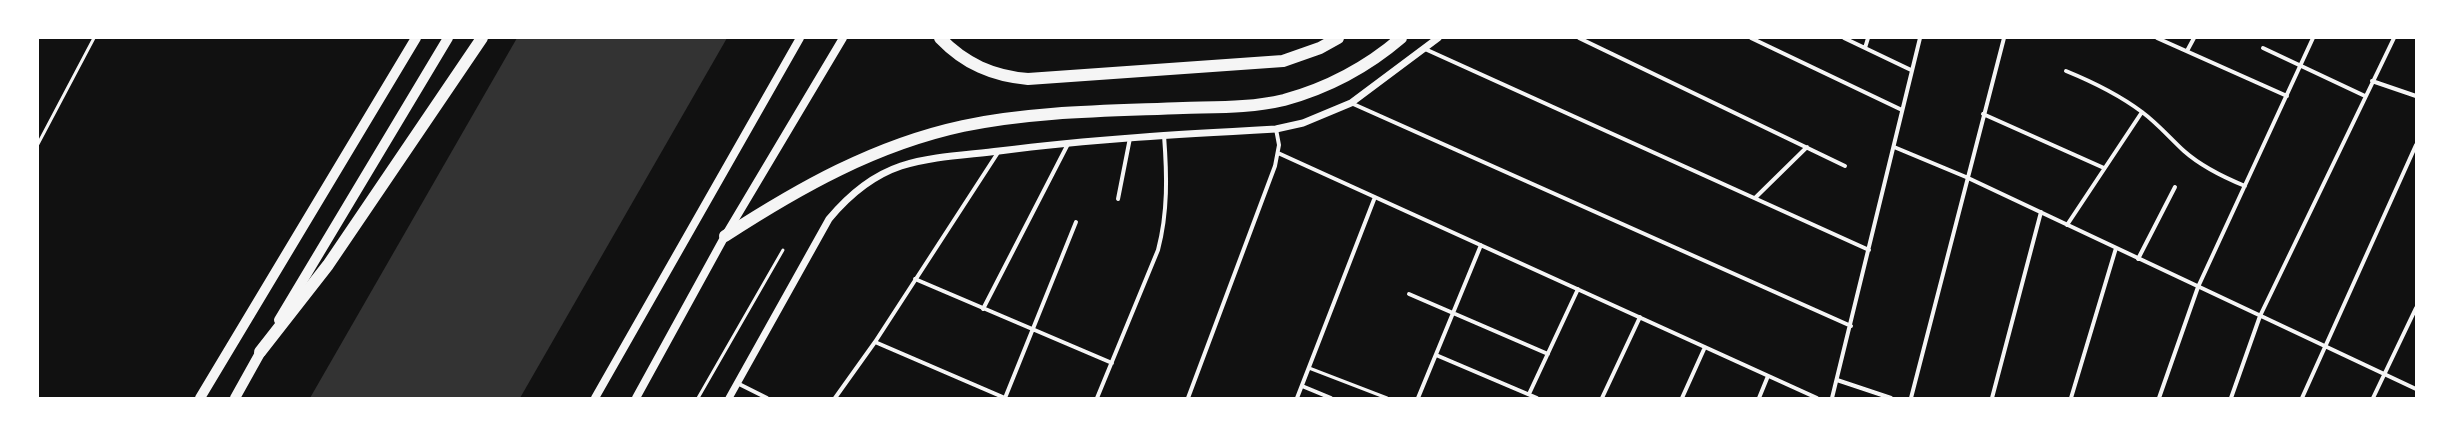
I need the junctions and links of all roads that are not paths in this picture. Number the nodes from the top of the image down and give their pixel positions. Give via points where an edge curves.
1 (94, 38) edge
2 (416, 38) edge
3 (448, 38) edge
4 (482, 38) edge
5 (800, 38) edge
6 (843, 38) edge
7 (940, 38) edge
8 (1338, 38) edge
9 (1401, 38) edge
10 (1438, 38) edge
11 (1579, 38) edge
12 (1751, 38) edge
13 (1844, 38) edge
14 (1868, 38) edge
15 (1920, 38) edge
16 (2004, 38) edge
17 (2157, 38) edge
18 (2194, 38) edge
19 (2313, 38) edge
20 (2394, 38) edge
21 (1865, 48) junction
22 (2262, 48) dead end
23 (1425, 49) junction
24 (2187, 51) junction
25 (2300, 66) junction
26 (1911, 70) junction
27 (2066, 71) dead end
28 (2372, 81) junction
29 (2287, 96) junction
30 (2365, 96) junction
31 (2416, 96) edge
32 (1351, 103) junction
33 (1902, 110) junction
34 (2142, 112) junction
35 (1983, 114) junction
36 (1276, 129) junction
37 (1164, 135) junction
38 (1130, 138) junction
39 (1070, 142) junction
40 (38, 144) edge
41 (2416, 144) edge
42 (1894, 146) junction
43 (1807, 147) junction
44 (999, 151) junction
45 (1278, 153) junction
46 (1846, 166) dead end
47 (2104, 168) junction
48 (1966, 177) junction
49 (2245, 186) junction
50 (2175, 187) dead end
51 (1375, 197) junction
52 (1755, 198) junction
53 (1118, 199) dead end
54 (2041, 212) junction
55 (1076, 222) dead end
56 (2067, 225) junction
57 (724, 236) junction
58 (1481, 245) junction
59 (2116, 248) junction
60 (783, 250) dead end
61 (1868, 250) junction
62 (2138, 259) junction
63 (915, 279) junction
64 (2198, 288) junction
65 (1578, 289) junction
66 (1409, 294) dead end
67 (983, 308) junction
68 (2416, 308) edge
69 (1453, 313) junction
70 (2260, 316) junction
71 (1640, 317) junction
72 (1851, 326) junction
73 (1033, 330) junction
74 (875, 342) junction
75 (2324, 345) junction
76 (1705, 347) junction
77 (260, 352) junction
78 (1548, 354) junction
79 (1436, 355) junction
80 (1112, 363) junction
81 (1309, 368) junction
82 (2384, 374) junction
83 (1768, 376) junction
84 (1837, 380) junction
85 (737, 383) junction
86 (1302, 386) junction
87 (2416, 389) edge
88 (1528, 394) junction
89 (200, 398) edge
90 (234, 398) edge
91 (595, 398) edge
92 (636, 398) edge
93 (698, 398) edge
94 (729, 398) edge
95 (767, 398) edge
96 (835, 398) edge
97 (1005, 398) edge
98 (1097, 398) edge
99 (1188, 398) edge
100 (1297, 398) edge
101 (1331, 398) edge
102 (1387, 398) edge
103 (1418, 398) edge
104 (1537, 398) edge
105 (1602, 398) edge
106 (1682, 398) edge
107 (1759, 398) edge
108 (1817, 398) edge
109 (1832, 398) edge
110 (1891, 398) edge
111 (1911, 398) edge
112 (1992, 398) edge
113 (2071, 398) edge
114 (2159, 398) edge
115 (2231, 398) edge
116 (2302, 398) edge
117 (2373, 398) edge

1 - 40 lane
2 - 89 main road
3 - 77 main road
4 - 77 highway via 328,264
5 - 91 main road
6 - 57 main road
7 - 8 highway via 978,67 994,74 1028,79 1284,61 1320,48
9 - 57 highway via 1383,53 1342,79 1282,100 1247,105 1010,119 964,126 918,138 831,173 782,199
10 - 23 street
11 - 43 street
12 - 33 street
13 - 21 street
14 - 21 street
15 - 26 street
16 - 35 street
17 - 24 street
18 - 24 street
19 - 25 street
20 - 28 street
21 - 26 street
22 - 25 street
23 - 32 street
23 - 52 street
24 - 29 street
25 - 29 street
25 - 30 street
26 - 33 street
27 - 34 street via 2106,88
28 - 30 street
28 - 31 street
29 - 49 street
30 - 70 street
32 - 36 street via 1303,123
32 - 72 street
33 - 42 street
34 - 47 street
34 - 49 street via 2202,164 2219,176
35 - 47 street
35 - 48 street
36 - 37 street
36 - 45 street
37 - 38 street
37 - 80 street via 1167,194 1158,250
38 - 39 street
38 - 53 street
39 - 44 street
39 - 67 street
41 - 75 street
42 - 48 street
42 - 61 street
43 - 46 street
43 - 52 street
44 - 63 street
44 - 85 street via 901,166 880,175 850,197 829,219
45 - 51 street
45 - 99 street
47 - 56 street
48 - 54 street
48 - 111 street
49 - 64 street
50 - 62 street
51 - 58 street
51 - 81 street
52 - 61 street
54 - 56 street
54 - 112 street
55 - 73 street
56 - 59 street
57 - 92 main road
58 - 65 street
58 - 69 street
59 - 62 street
59 - 113 street
60 - 93 lane
61 - 72 street
62 - 64 street
63 - 67 street
63 - 74 street
64 - 70 street
64 - 114 street
65 - 71 street
65 - 78 street
66 - 69 street
67 - 73 street
68 - 82 street
69 - 78 street
69 - 79 street
70 - 75 street
70 - 115 street
71 - 76 street
71 - 105 street
72 - 84 street
73 - 80 street
73 - 97 street
74 - 96 street
74 - 97 street
75 - 82 street
75 - 116 street
76 - 83 street
76 - 106 street
77 - 90 main road
78 - 88 street
79 - 88 street
79 - 103 street
80 - 98 street
81 - 86 street
81 - 102 lane
82 - 87 street
82 - 117 street
83 - 107 street
83 - 108 street
84 - 109 street
84 - 110 street
85 - 94 street
85 - 95 street
86 - 100 street
86 - 101 street
88 - 104 street

